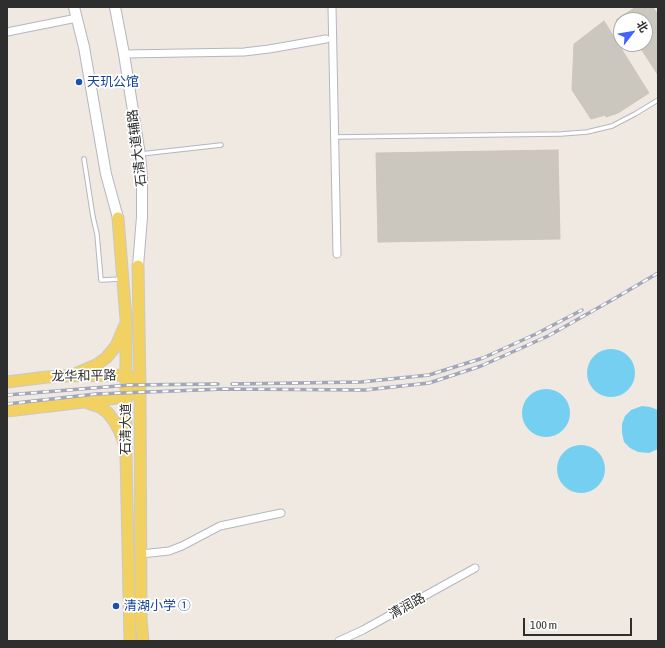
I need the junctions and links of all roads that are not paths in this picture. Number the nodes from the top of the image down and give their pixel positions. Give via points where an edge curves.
1 (74, 7) edge
2 (115, 7) edge
3 (332, 7) edge
4 (77, 18) junction
5 (7, 32) edge
6 (326, 39) dead end
7 (124, 54) junction
8 (658, 100) edge
9 (335, 137) junction
10 (221, 145) dead end
11 (140, 155) junction
12 (84, 160) dead end
13 (118, 218) joint
14 (337, 254) dead end
15 (138, 266) joint
16 (123, 279) junction
17 (126, 319) junction
18 (66, 376) junction
19 (126, 376) junction
20 (7, 382) edge
21 (140, 387) junction
22 (126, 397) junction
23 (82, 402) junction
24 (7, 411) edge
25 (126, 455) junction
26 (281, 514) dead end
27 (141, 554) junction
28 (475, 568) dead end
29 (130, 641) edge
30 (143, 641) edge
31 (339, 641) edge

1 - 4 main road
2 - 7 main road, 石清大道辅路
3 - 9 street
4 - 5 street
4 - 13 main road via 106,174
6 - 7 street via 244,52
7 - 11 main road, 石清大道辅路
8 - 9 lane via 612,126 586,132
9 - 14 street
10 - 11 lane
11 - 15 main road, 石清大道辅路 via 142,217
12 - 16 lane via 97,234 101,280
13 - 16 main road, 石清大道
15 - 21 main road, 石清大道
16 - 17 main road, 石清大道
17 - 18 main road via 116,346 106,358 83,371
17 - 19 main road, 石清大道
18 - 19 main road, 龙华和平路
18 - 20 main road, 龙华和平路
19 - 21 main road, 龙华和平路 via 132,378
19 - 22 main road, 石清大道
21 - 22 main road, 龙华和平路
21 - 27 main road, 石清大道
22 - 23 main road, 龙华和平路
22 - 25 main road, 石清大道
23 - 24 main road, 龙华和平路
23 - 25 main road via 100,407 108,413 120,432
25 - 29 main road, 石清大道
26 - 27 street via 220,526 169,551
27 - 30 main road, 石清大道
28 - 31 street, 清润路

